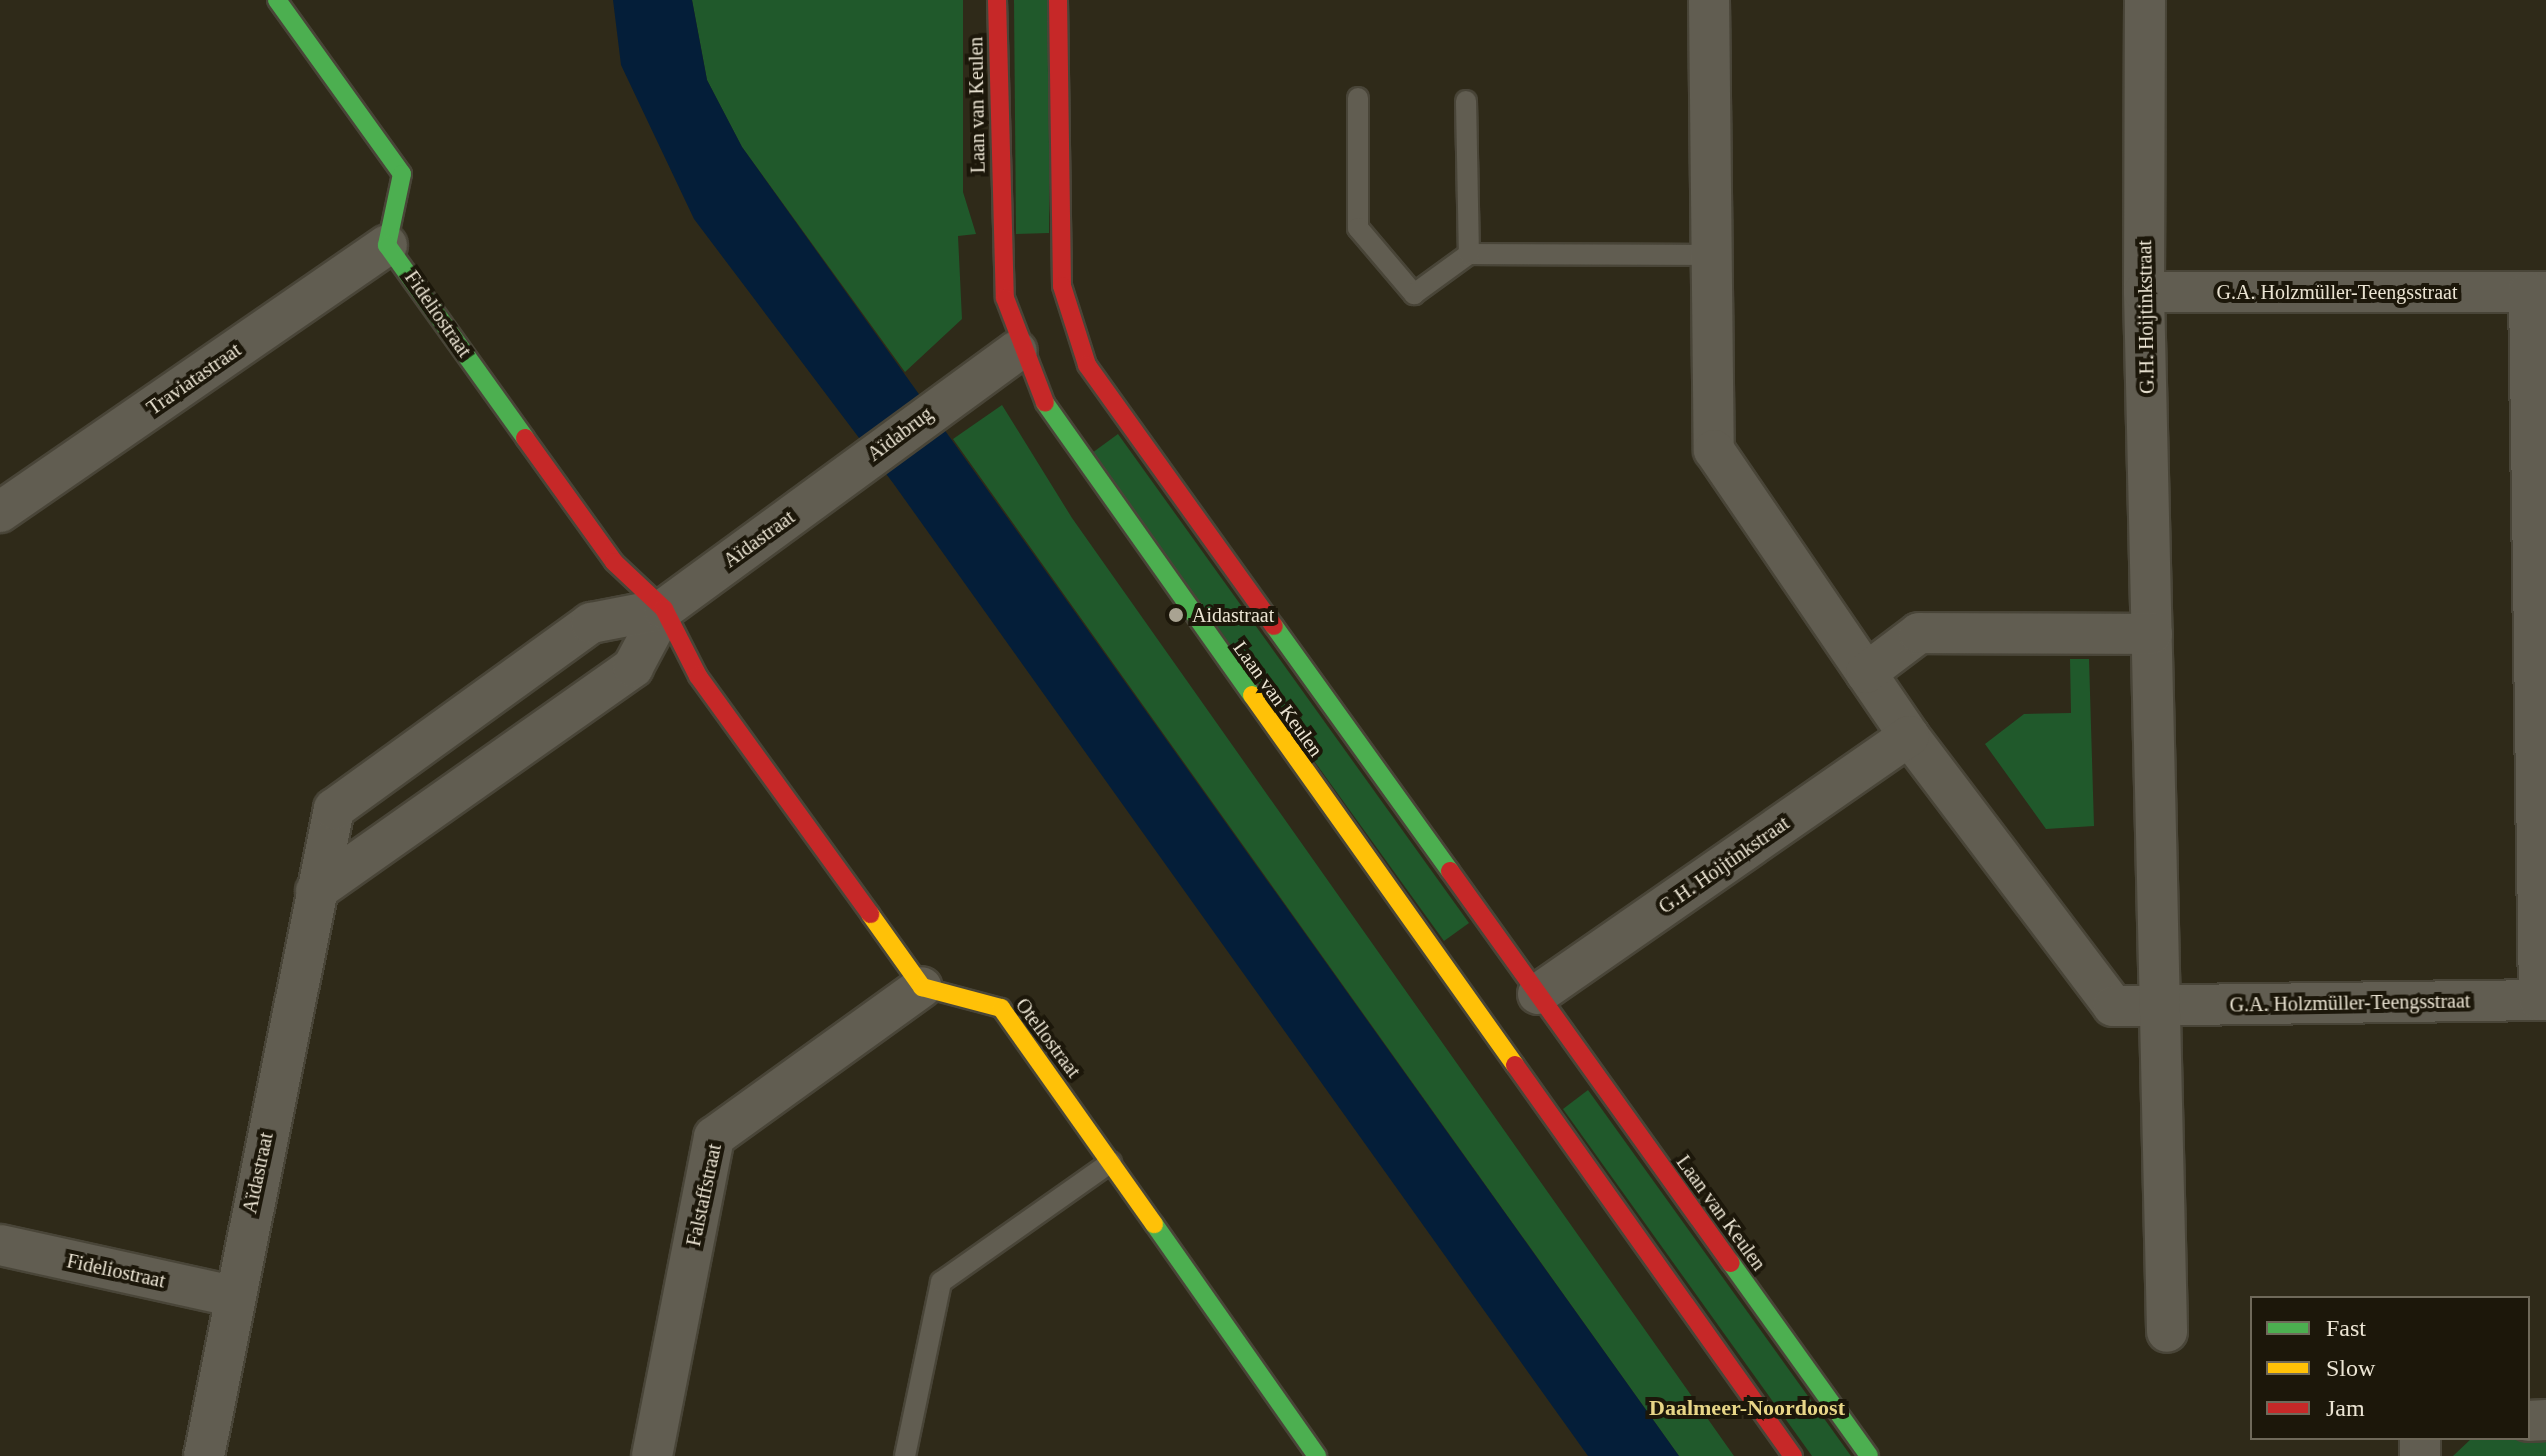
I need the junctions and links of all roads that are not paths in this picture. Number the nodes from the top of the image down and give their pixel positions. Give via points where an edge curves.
1 (277, 0) edge
2 (997, 0) edge
3 (1058, 0) edge
4 (1709, 0) edge
5 (2145, 0) edge
6 (1358, 98) dead end
7 (1466, 101) dead end
8 (387, 245) junction
9 (1469, 254) junction
10 (1712, 255) junction
11 (2144, 292) junction
12 (2538, 292) edge
13 (1047, 337) junction
14 (854, 469) joint
15 (0, 512) edge
16 (664, 609) junction
17 (2152, 634) junction
18 (1866, 673) junction
19 (1909, 736) junction
20 (316, 891) junction
21 (922, 987) junction
22 (2543, 1000) edge
23 (2161, 1006) junction
24 (1511, 1012) junction
25 (1111, 1162) junction
26 (0, 1245) edge
27 (232, 1296) junction
28 (2167, 1332) dead end
29 (204, 1456) edge
30 (652, 1456) edge
31 (905, 1456) edge
32 (1317, 1456) edge
33 (1793, 1456) edge
34 (1869, 1456) edge

1 - 8 street via 402,174
2 - 13 street, Laan van Keulen via 1002,255
3 - 13 street, Laan van Keulen via 1062,272
4 - 10 street
5 - 11 street, G.H. Hoijtinkstraat
6 - 9 lane via 1358,228 1414,294
7 - 9 lane
8 - 15 street, Traviatastraat
8 - 16 street, Fideliostraat via 614,562
9 - 10 lane
10 - 18 street via 1714,450
11 - 12 street, G.A. Holzmüller-Teengsstraat
11 - 17 street, G.H. Hoijtinkstraat
12 - 22 street, G.A. Holzmüller-Teengsstraat
13 - 14 street, Aïdabrug via 946,400
13 - 24 street, Laan van Keulen via 1087,365
13 - 24 street, Laan van Keulen via 1037,392 1183,607
14 - 16 street, Aïdastraat
16 - 20 street, Aïdastraat via 633,667
16 - 20 street, Aïdastraat via 591,623 334,809
16 - 21 street via 698,676
17 - 18 street via 1919,633
17 - 23 street, G.H. Hoijtinkstraat
18 - 19 street
19 - 23 street via 2113,1006
19 - 24 street, G.H. Hoijtinkstraat
20 - 27 street, Aïdastraat
21 - 25 street, Otellostraat via 1001,1008
21 - 30 street, Falstaffstraat via 714,1137
22 - 23 street, G.A. Holzmüller-Teengsstraat
23 - 28 street, G.H. Hoijtinkstraat
24 - 33 street, Laan van Keulen
24 - 34 street, Laan van Keulen
25 - 31 lane via 941,1282
25 - 32 street, Otellostraat
26 - 27 street, Fideliostraat
27 - 29 street, Aïdastraat

